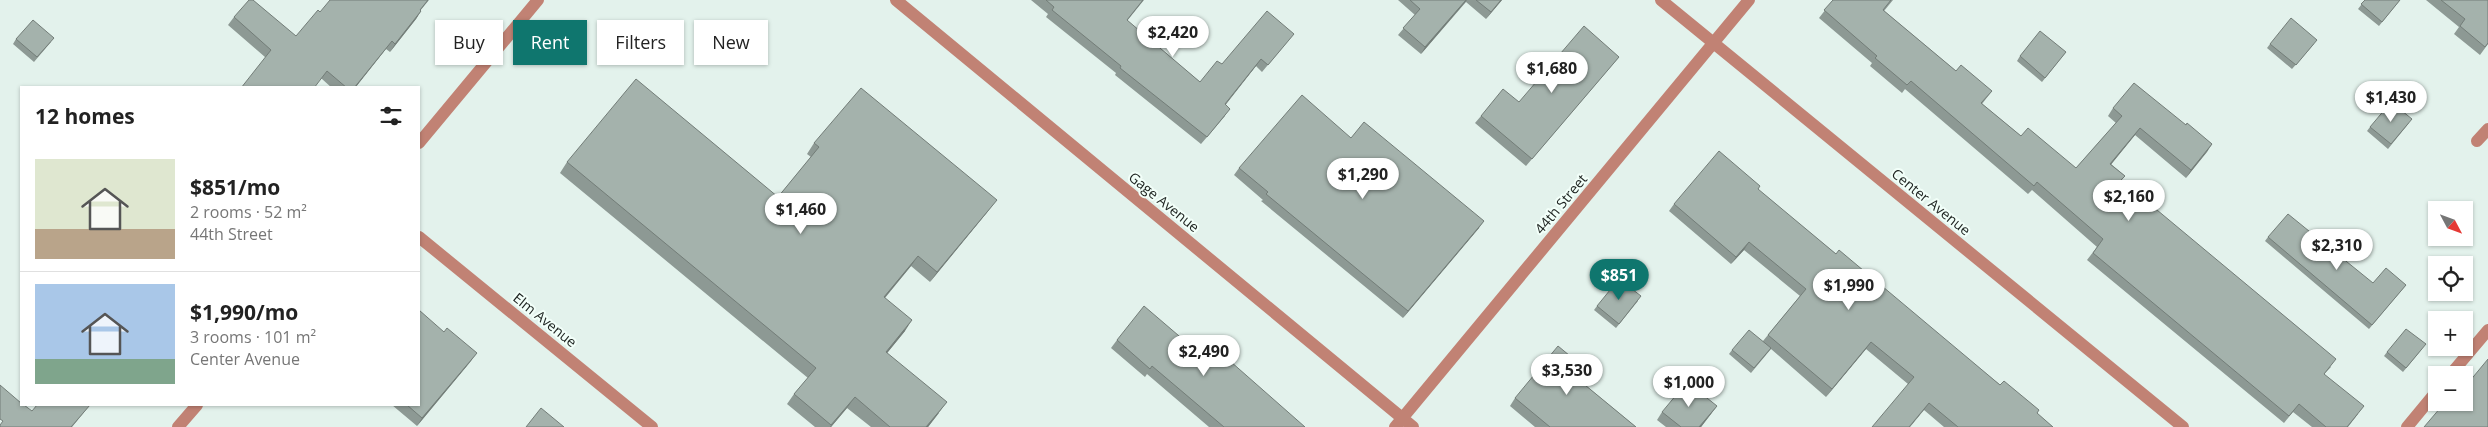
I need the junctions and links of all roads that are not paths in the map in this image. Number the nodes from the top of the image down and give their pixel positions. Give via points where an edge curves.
1 (538, 0) edge
2 (896, 0) edge
3 (1661, 0) edge
4 (1749, 0) edge
5 (1714, 44) junction
6 (2488, 129) edge
7 (2477, 141) dead end
8 (420, 142) edge
9 (420, 238) edge
10 (2488, 330) edge
11 (2458, 366) edge
12 (2428, 402) edge
13 (196, 406) edge
14 (1399, 423) edge
15 (178, 427) edge
16 (652, 427) edge
17 (1413, 427) edge
18 (2183, 427) edge
19 (2407, 427) edge

1 - 8 street
2 - 14 street, Gage Avenue
3 - 5 street, Center Avenue
4 - 5 street, 44th Street
5 - 14 street, 44th Street
5 - 18 street, Center Avenue
6 - 7 street
9 - 16 street, Elm Avenue
10 - 11 street
12 - 19 street
13 - 15 street
14 - 17 street, Gage Avenue

